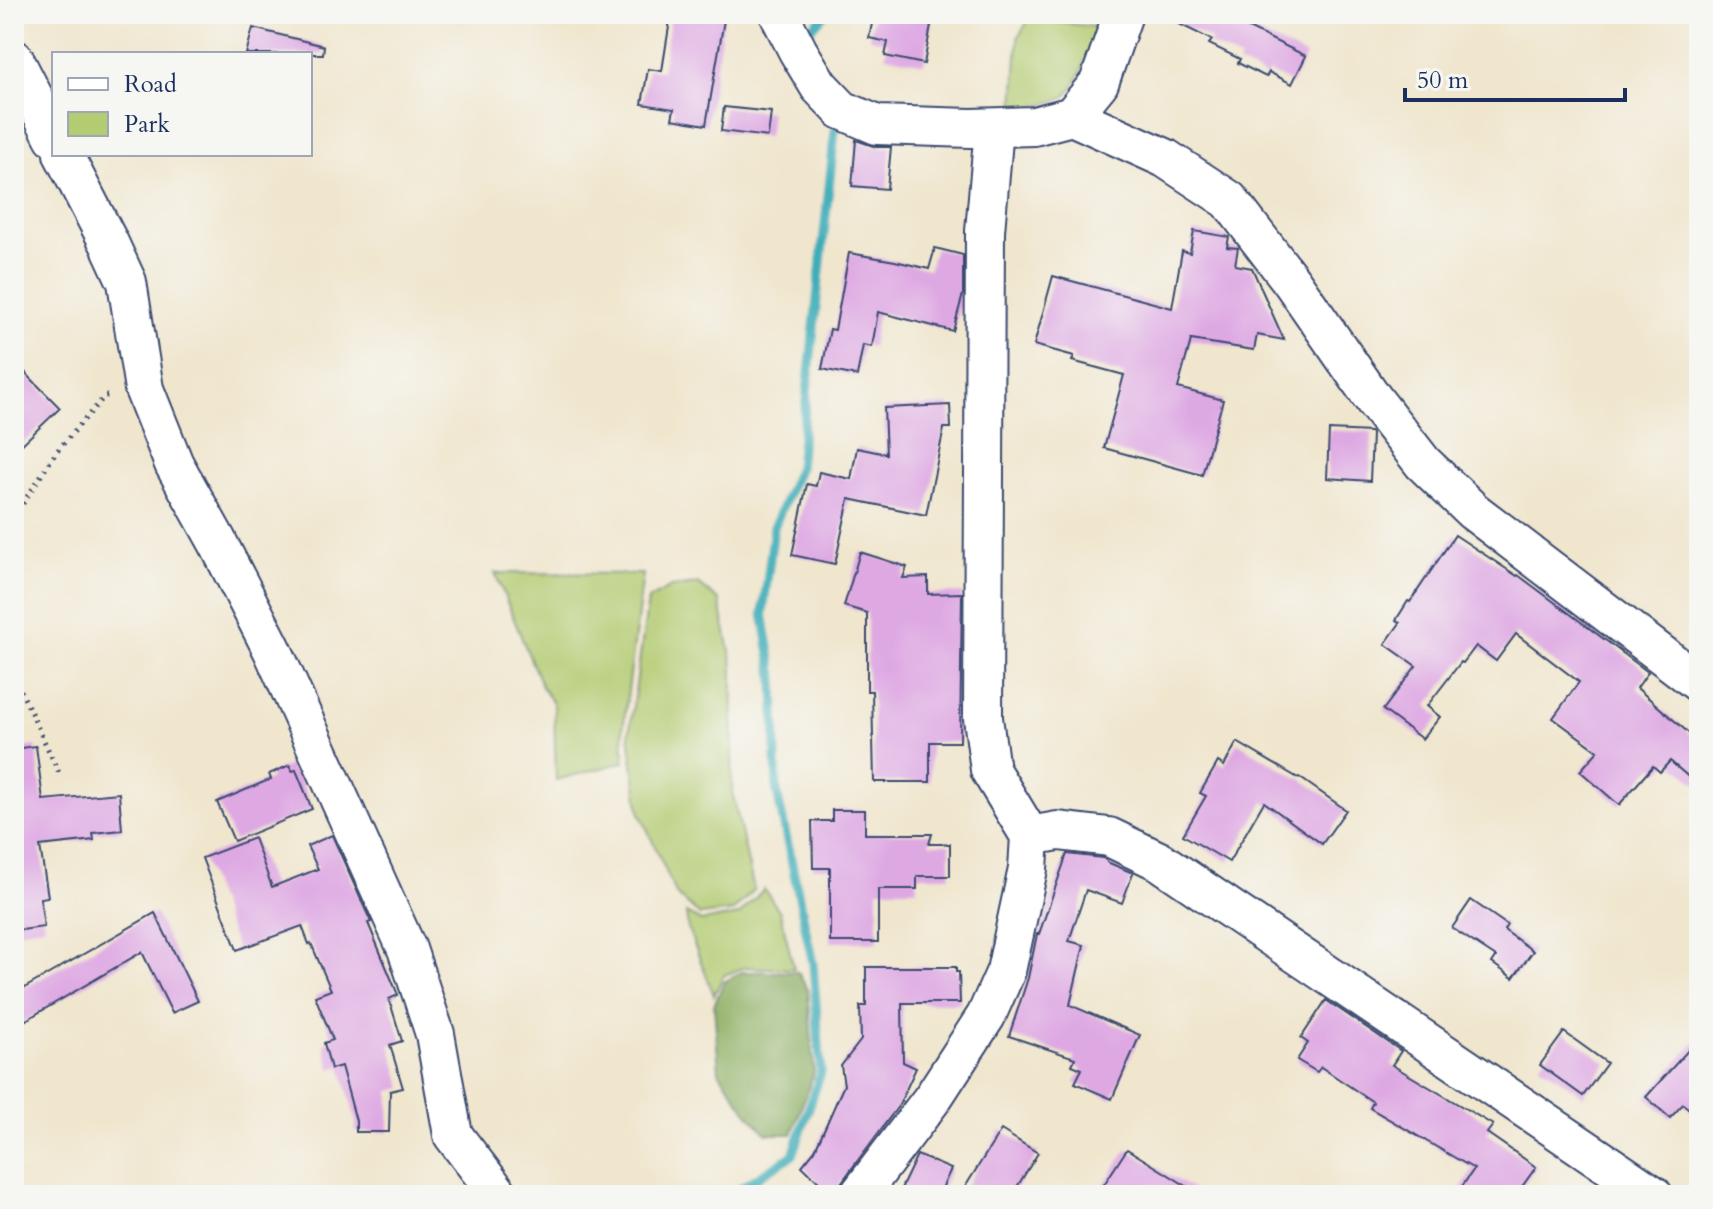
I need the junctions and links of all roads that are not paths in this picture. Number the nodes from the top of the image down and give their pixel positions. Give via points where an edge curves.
1 (779, 14) edge
2 (1123, 14) edge
3 (14, 59) edge
4 (1072, 116) junction
5 (994, 128) junction
6 (52, 133) edge
7 (64, 156) edge
8 (1699, 683) edge
9 (1030, 836) junction
10 (499, 1195) edge
11 (859, 1195) edge
12 (1653, 1195) edge

1 - 5 street via 819,86 842,110 877,125
2 - 4 street via 1099,83
3 - 6 street
4 - 5 street via 1034,126
4 - 8 street via 1165,158 1229,200 1423,463 1473,511
5 - 9 street via 985,231 983,718 990,770
7 - 10 street via 127,282 144,389 174,464 273,651 407,949 435,1034 453,1135
9 - 11 street via 1006,971 986,1016
9 - 12 street via 1058,831 1109,837 1161,862

